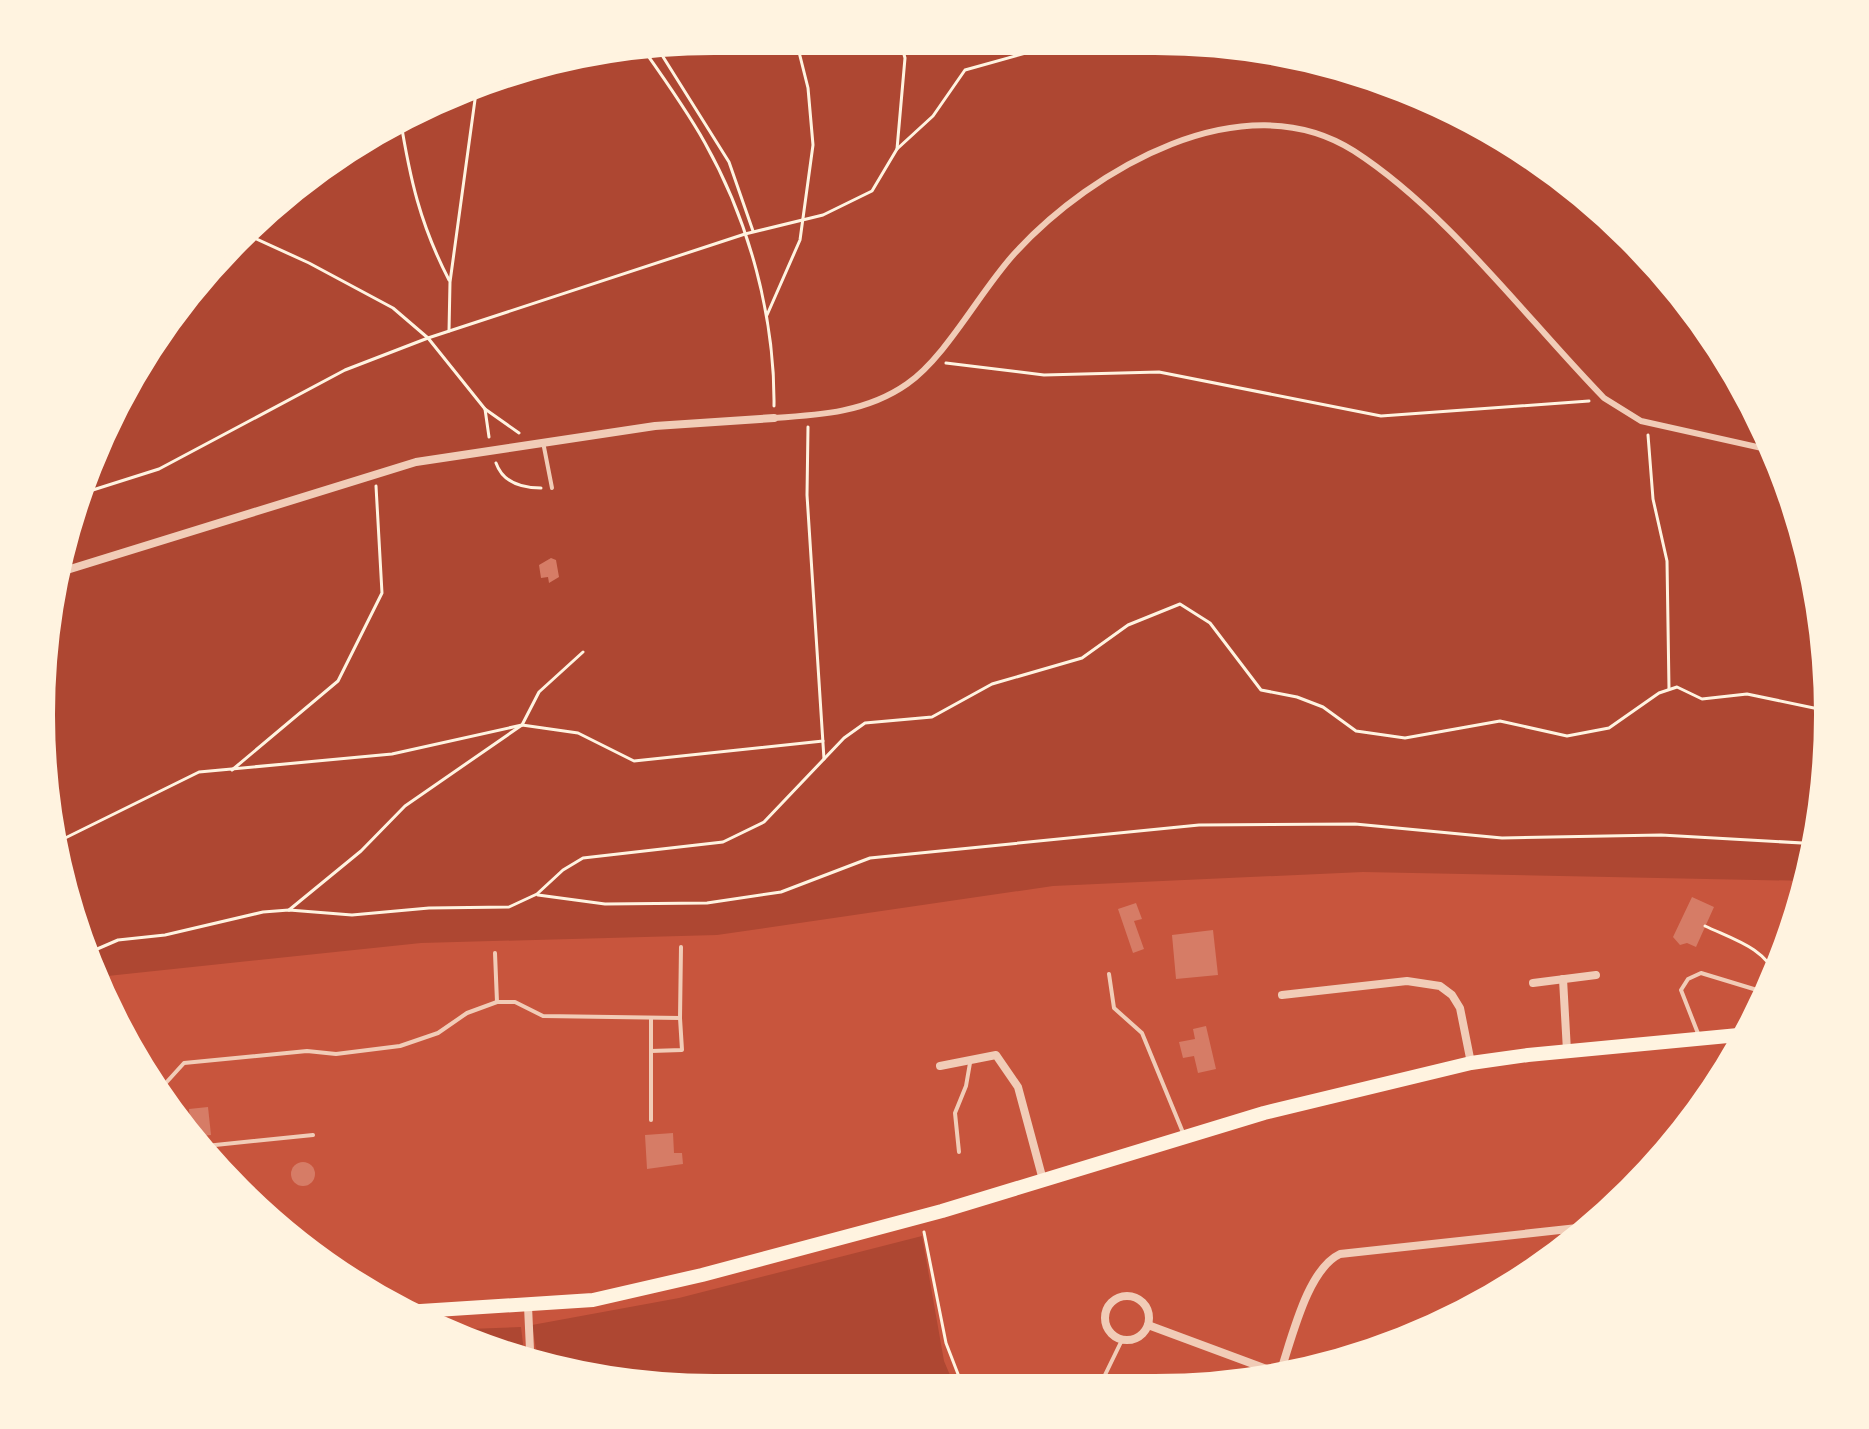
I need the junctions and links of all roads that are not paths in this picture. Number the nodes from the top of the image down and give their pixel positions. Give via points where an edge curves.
1 (774, 418) joint
2 (542, 440) junction
3 (1763, 448) edge
4 (552, 488) dead end
5 (67, 570) edge
6 (681, 947) dead end
7 (495, 953) dead end
8 (1109, 974) dead end
9 (1596, 975) dead end
10 (1563, 979) junction
11 (1533, 983) dead end
12 (1758, 990) edge
13 (1282, 995) dead end
14 (497, 1002) junction
15 (680, 1018) junction
16 (651, 1019) junction
17 (1736, 1035) edge
18 (1700, 1038) junction
19 (651, 1051) junction
20 (1567, 1051) junction
21 (970, 1060) junction
22 (1471, 1063) junction
23 (940, 1066) dead end
24 (163, 1086) edge
25 (651, 1120) dead end
26 (313, 1135) dead end
27 (1185, 1138) junction
28 (209, 1146) edge
29 (959, 1152) dead end
30 (1043, 1180) junction
31 (1576, 1228) edge
32 (528, 1306) junction
33 (423, 1311) edge
34 (1148, 1325) junction
35 (1122, 1340) junction
36 (532, 1353) edge
37 (1283, 1366) edge
38 (1262, 1370) edge
39 (1100, 1379) edge

1 - 2 street
1 - 3 street via 853,410 907,384 1012,256 1047,220 1096,184 1188,138 1261,124 1310,133 1351,149 1396,180 1604,398 1647,423
2 - 4 lane
2 - 5 street via 416,462
6 - 15 lane
7 - 14 lane
8 - 27 lane via 1114,1008 1142,1033
9 - 10 street
10 - 11 street
10 - 20 street
12 - 18 lane via 1701,973 1688,979 1681,990
13 - 22 street via 1407,981 1440,986 1460,1008
14 - 16 lane via 515,1002 543,1016
14 - 24 lane via 400,1046 184,1063
15 - 16 lane
15 - 19 lane via 682,1050
16 - 19 lane
17 - 18 main road
18 - 20 main road
19 - 25 lane
20 - 22 main road
21 - 23 street
21 - 29 lane via 955,1113
21 - 30 street via 996,1055 1018,1087
22 - 27 main road via 1329,1095
26 - 28 lane
27 - 30 main road
30 - 32 main road via 702,1275 593,1300
31 - 37 street via 1340,1254 1325,1261
32 - 33 main road
32 - 36 street
34 - 35 street via 1139,1337
34 - 35 street via 1148,1311 1139,1299 1118,1297 1104,1317 1109,1331
34 - 38 street
35 - 39 lane

